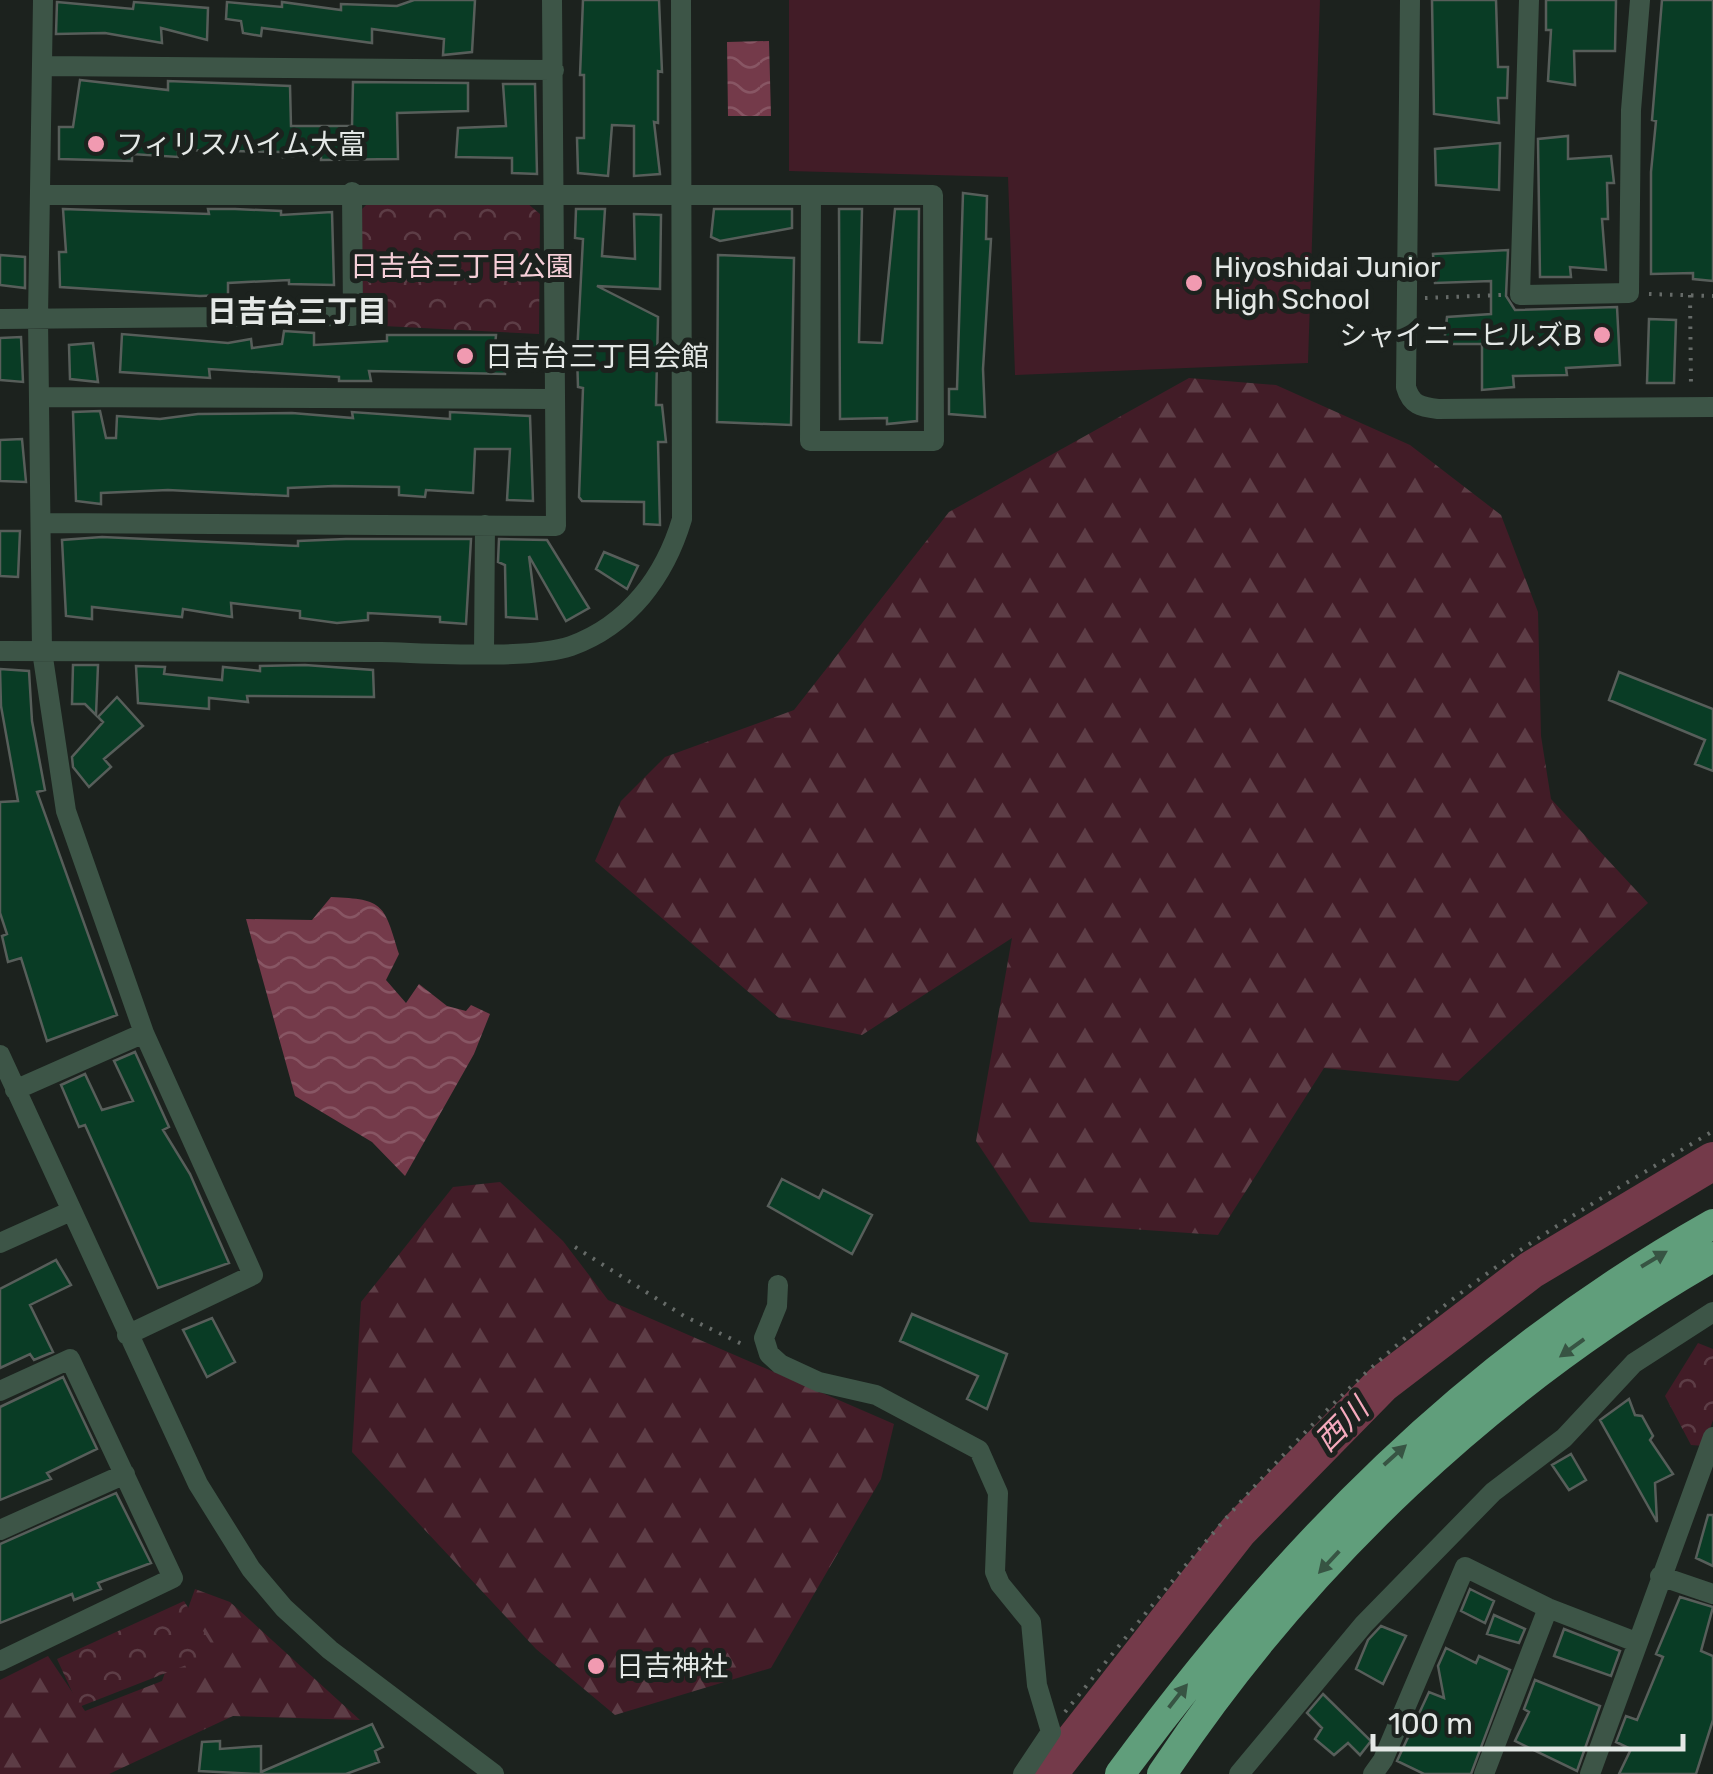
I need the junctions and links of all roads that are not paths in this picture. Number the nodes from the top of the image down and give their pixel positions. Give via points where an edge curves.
1 (43, 0) edge
2 (552, 0) edge
3 (681, 0) edge
4 (1410, 0) edge
5 (1529, 0) edge
6 (1640, 0) edge
7 (43, 66) junction
8 (554, 70) junction
9 (352, 192) junction
10 (552, 194) junction
11 (682, 194) junction
12 (42, 195) junction
13 (811, 195) junction
14 (38, 318) junction
15 (0, 319) edge
16 (40, 397) junction
17 (552, 398) junction
18 (1713, 407) edge
19 (43, 523) junction
20 (485, 525) junction
21 (0, 651) edge
22 (42, 652) junction
23 (484, 653) junction
24 (144, 1033) junction
25 (0, 1055) edge
26 (15, 1090) junction
27 (71, 1210) junction
28 (1713, 1224) edge
29 (0, 1244) edge
30 (1713, 1257) edge
31 (778, 1285) dead end
32 (1713, 1312) edge
33 (128, 1335) junction
34 (0, 1391) edge
35 (1713, 1437) edge
36 (125, 1474) junction
37 (0, 1530) edge
38 (1660, 1576) junction
39 (1713, 1594) edge
40 (1548, 1608) junction
41 (1636, 1642) junction
42 (0, 1661) edge
43 (494, 1774) edge
44 (1023, 1774) edge
45 (1120, 1774) edge
46 (1162, 1774) edge
47 (1239, 1774) edge
48 (1373, 1774) edge
49 (1484, 1774) edge
50 (1590, 1774) edge

1 - 7 street
2 - 8 street
3 - 11 street
4 - 18 street via 1406,387 1419,406
5 - 6 street via 1520,295 1629,293 1630,110
7 - 8 street
7 - 12 street
8 - 10 street
9 - 10 street
9 - 12 street
9 - 14 street via 353,316
10 - 11 street
10 - 17 street
11 - 13 street
11 - 23 street via 682,520 672,551 653,583 602,632 567,648
12 - 14 street
13 - 13 street via 810,441 934,440 933,195
14 - 15 street
14 - 16 street
16 - 17 street
16 - 19 street
17 - 20 street via 556,526
19 - 20 street
19 - 22 street
20 - 23 street
21 - 22 street
22 - 23 street
22 - 24 street via 66,811
24 - 26 street
24 - 33 street via 253,1275
25 - 26 street
26 - 27 street
27 - 29 street
27 - 33 street
45 -> 28 highway via 1242,1616 1391,1458 1626,1275
30 -> 46 highway via 1571,1348 1397,1493 1325,1565
31 - 44 street via 764,1338 769,1354 819,1382 896,1404 980,1450 998,1493 996,1572 1031,1622 1036,1685 1051,1732
32 - 47 street via 1634,1363 1564,1438 1493,1492 1364,1624
33 - 43 street via 198,1484 251,1569 330,1650
34 - 36 street via 70,1360
35 - 38 street
36 - 37 street
36 - 42 street via 172,1578
38 - 39 street
38 - 41 street
40 - 41 street
40 - 48 street via 1465,1567
40 - 49 street
41 - 50 street

